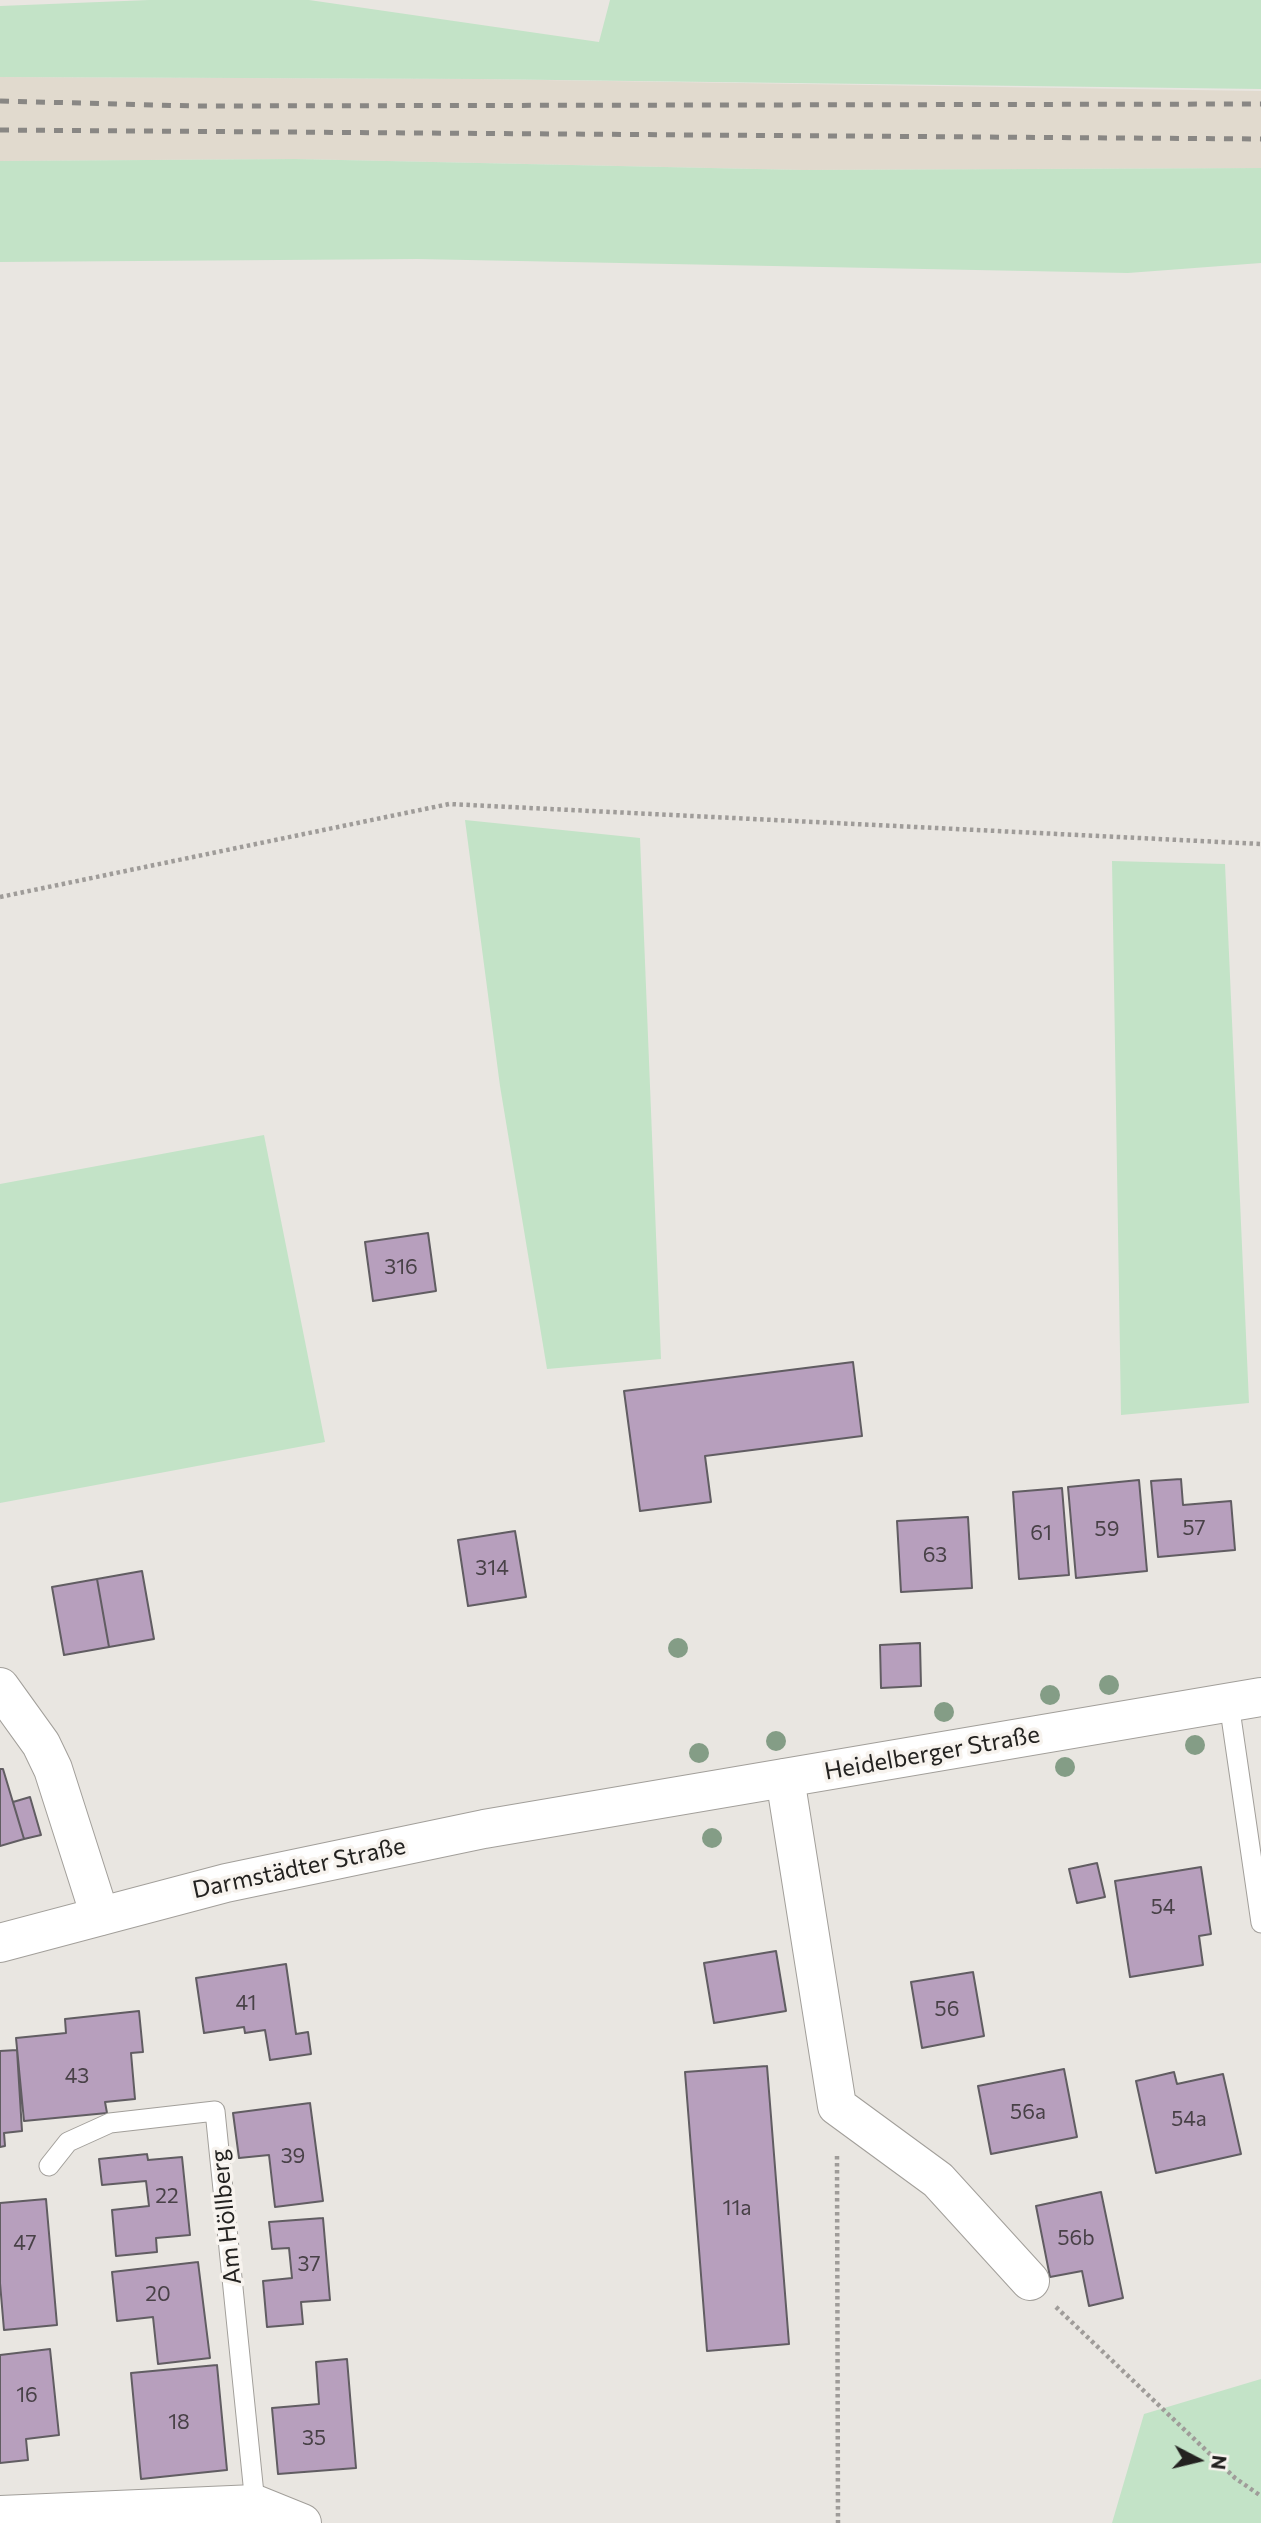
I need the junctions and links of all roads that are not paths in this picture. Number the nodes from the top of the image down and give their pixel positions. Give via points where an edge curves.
1 (0, 1687) edge
2 (1245, 1700) edge
3 (785, 1778) junction
4 (602, 1809) joint
5 (100, 1916) junction
6 (1261, 1923) edge
7 (0, 1943) edge
8 (49, 2166) dead end
9 (1030, 2281) road end
10 (255, 2504) junction
11 (0, 2515) edge
12 (302, 2523) edge

1 - 5 main road via 53,1769
2 - 3 main road, Heidelberger Straße
2 - 6 lane
3 - 4 main road, Heidelberger Straße
3 - 9 main road via 837,2106 938,2179
4 - 5 main road, Darmstädter Straße via 316,1863
5 - 7 main road, Darmstädter Straße
8 - 10 lane, Am Höllberg via 68,2142 110,2123 215,2111
10 - 11 main road
10 - 12 main road

